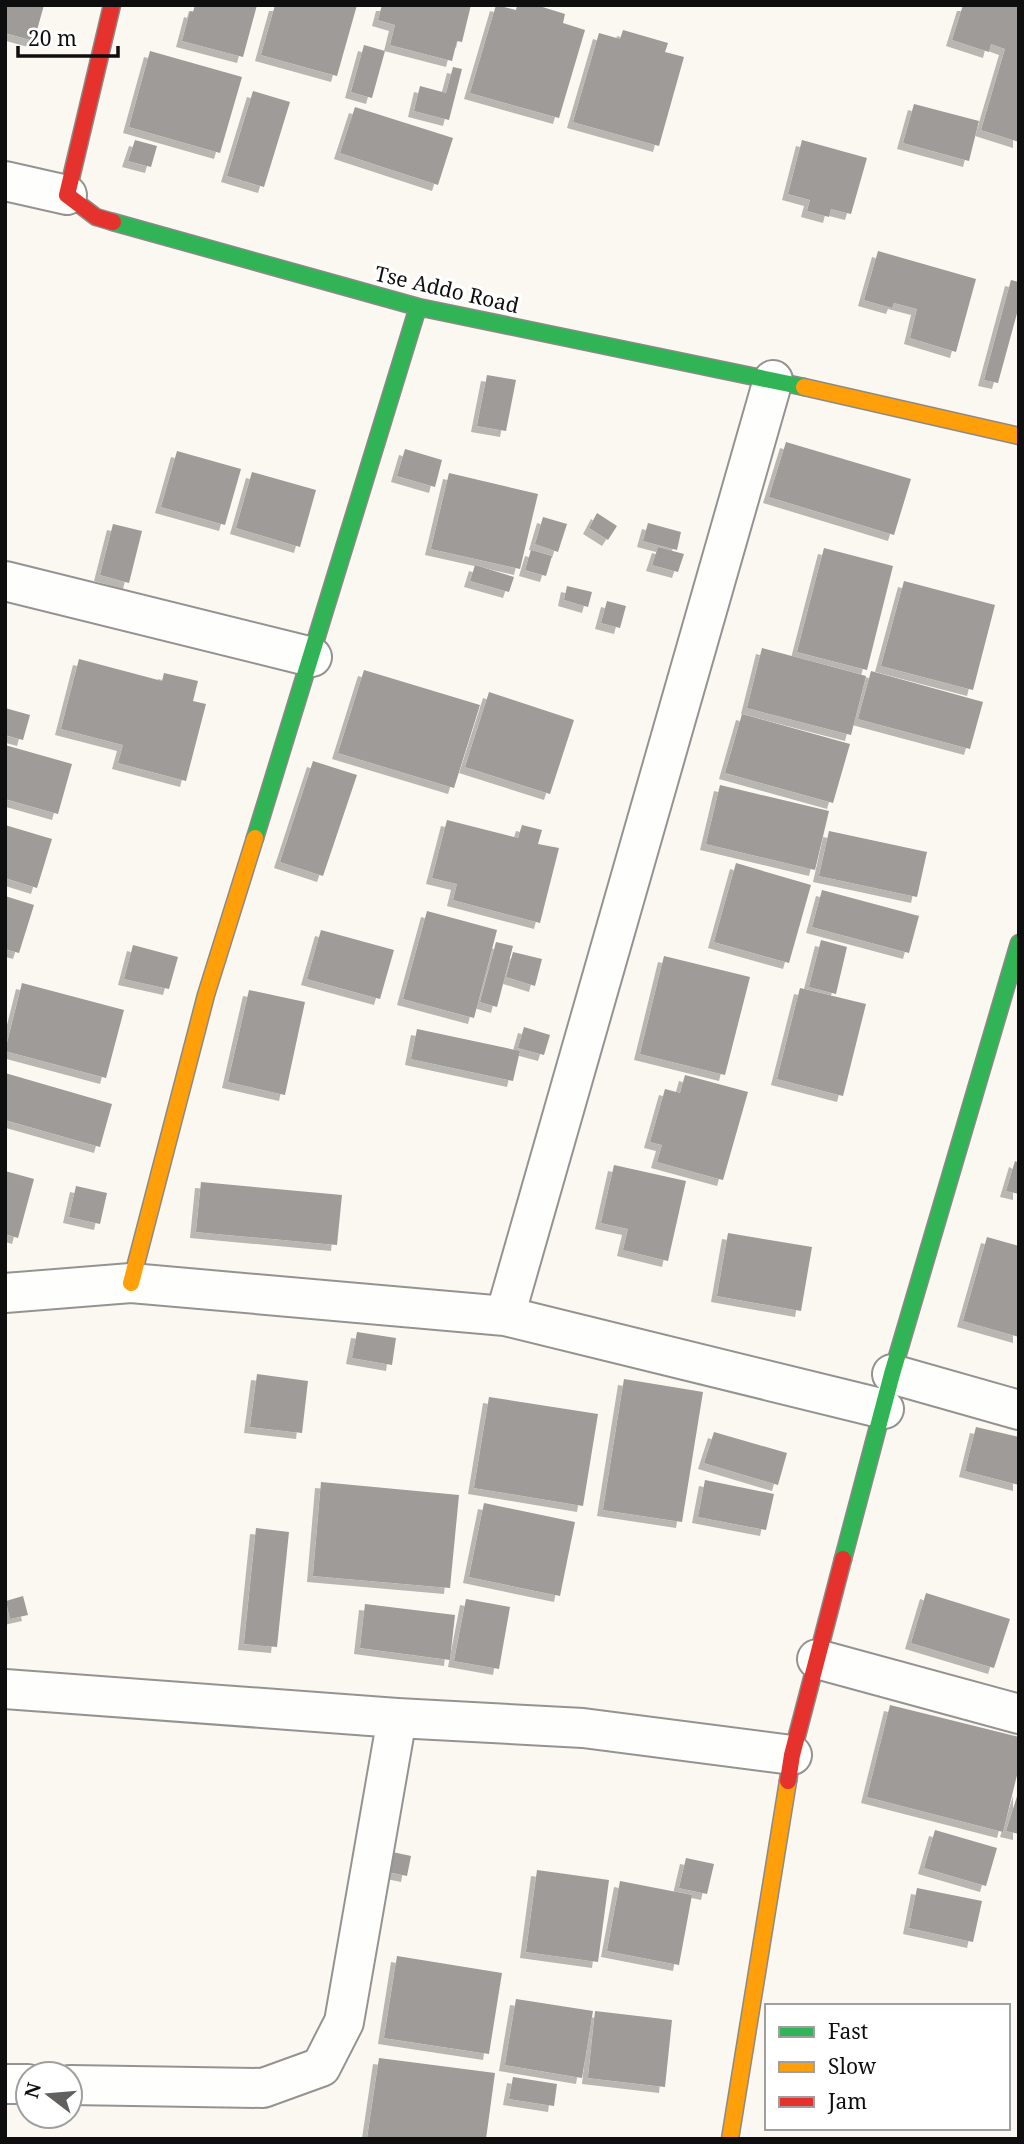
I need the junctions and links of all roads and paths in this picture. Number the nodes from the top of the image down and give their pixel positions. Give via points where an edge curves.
1 (112, 5) edge
2 (5, 181) edge
3 (67, 195) junction
4 (418, 307) junction
5 (773, 380) junction
6 (1019, 436) edge
7 (5, 581) edge
8 (312, 657) junction
9 (1019, 943) edge
10 (131, 1283) junction
11 (5, 1293) edge
12 (505, 1317) junction
13 (888, 1392) junction
14 (1019, 1410) edge
15 (817, 1659) junction
16 (5, 1689) edge
17 (1019, 1714) edge
18 (397, 1718) junction
19 (792, 1755) junction
20 (84, 2085) edge
21 (730, 2139) edge

1 - 3 street
2 - 3 street
3 - 4 street, Tse Addo Road via 96,216
4 - 5 street, Tse Addo Road
4 - 8 street
5 - 6 street, Tse Addo Road
5 - 12 street
7 - 8 street
8 - 10 street via 206,995
9 - 13 street
10 - 11 street
10 - 12 street
12 - 13 street
13 - 14 street
13 - 15 street
15 - 17 street
15 - 19 street
16 - 18 street
18 - 19 street via 583,1728
18 - 20 street via 344,2022 321,2067 263,2088
19 - 21 street

